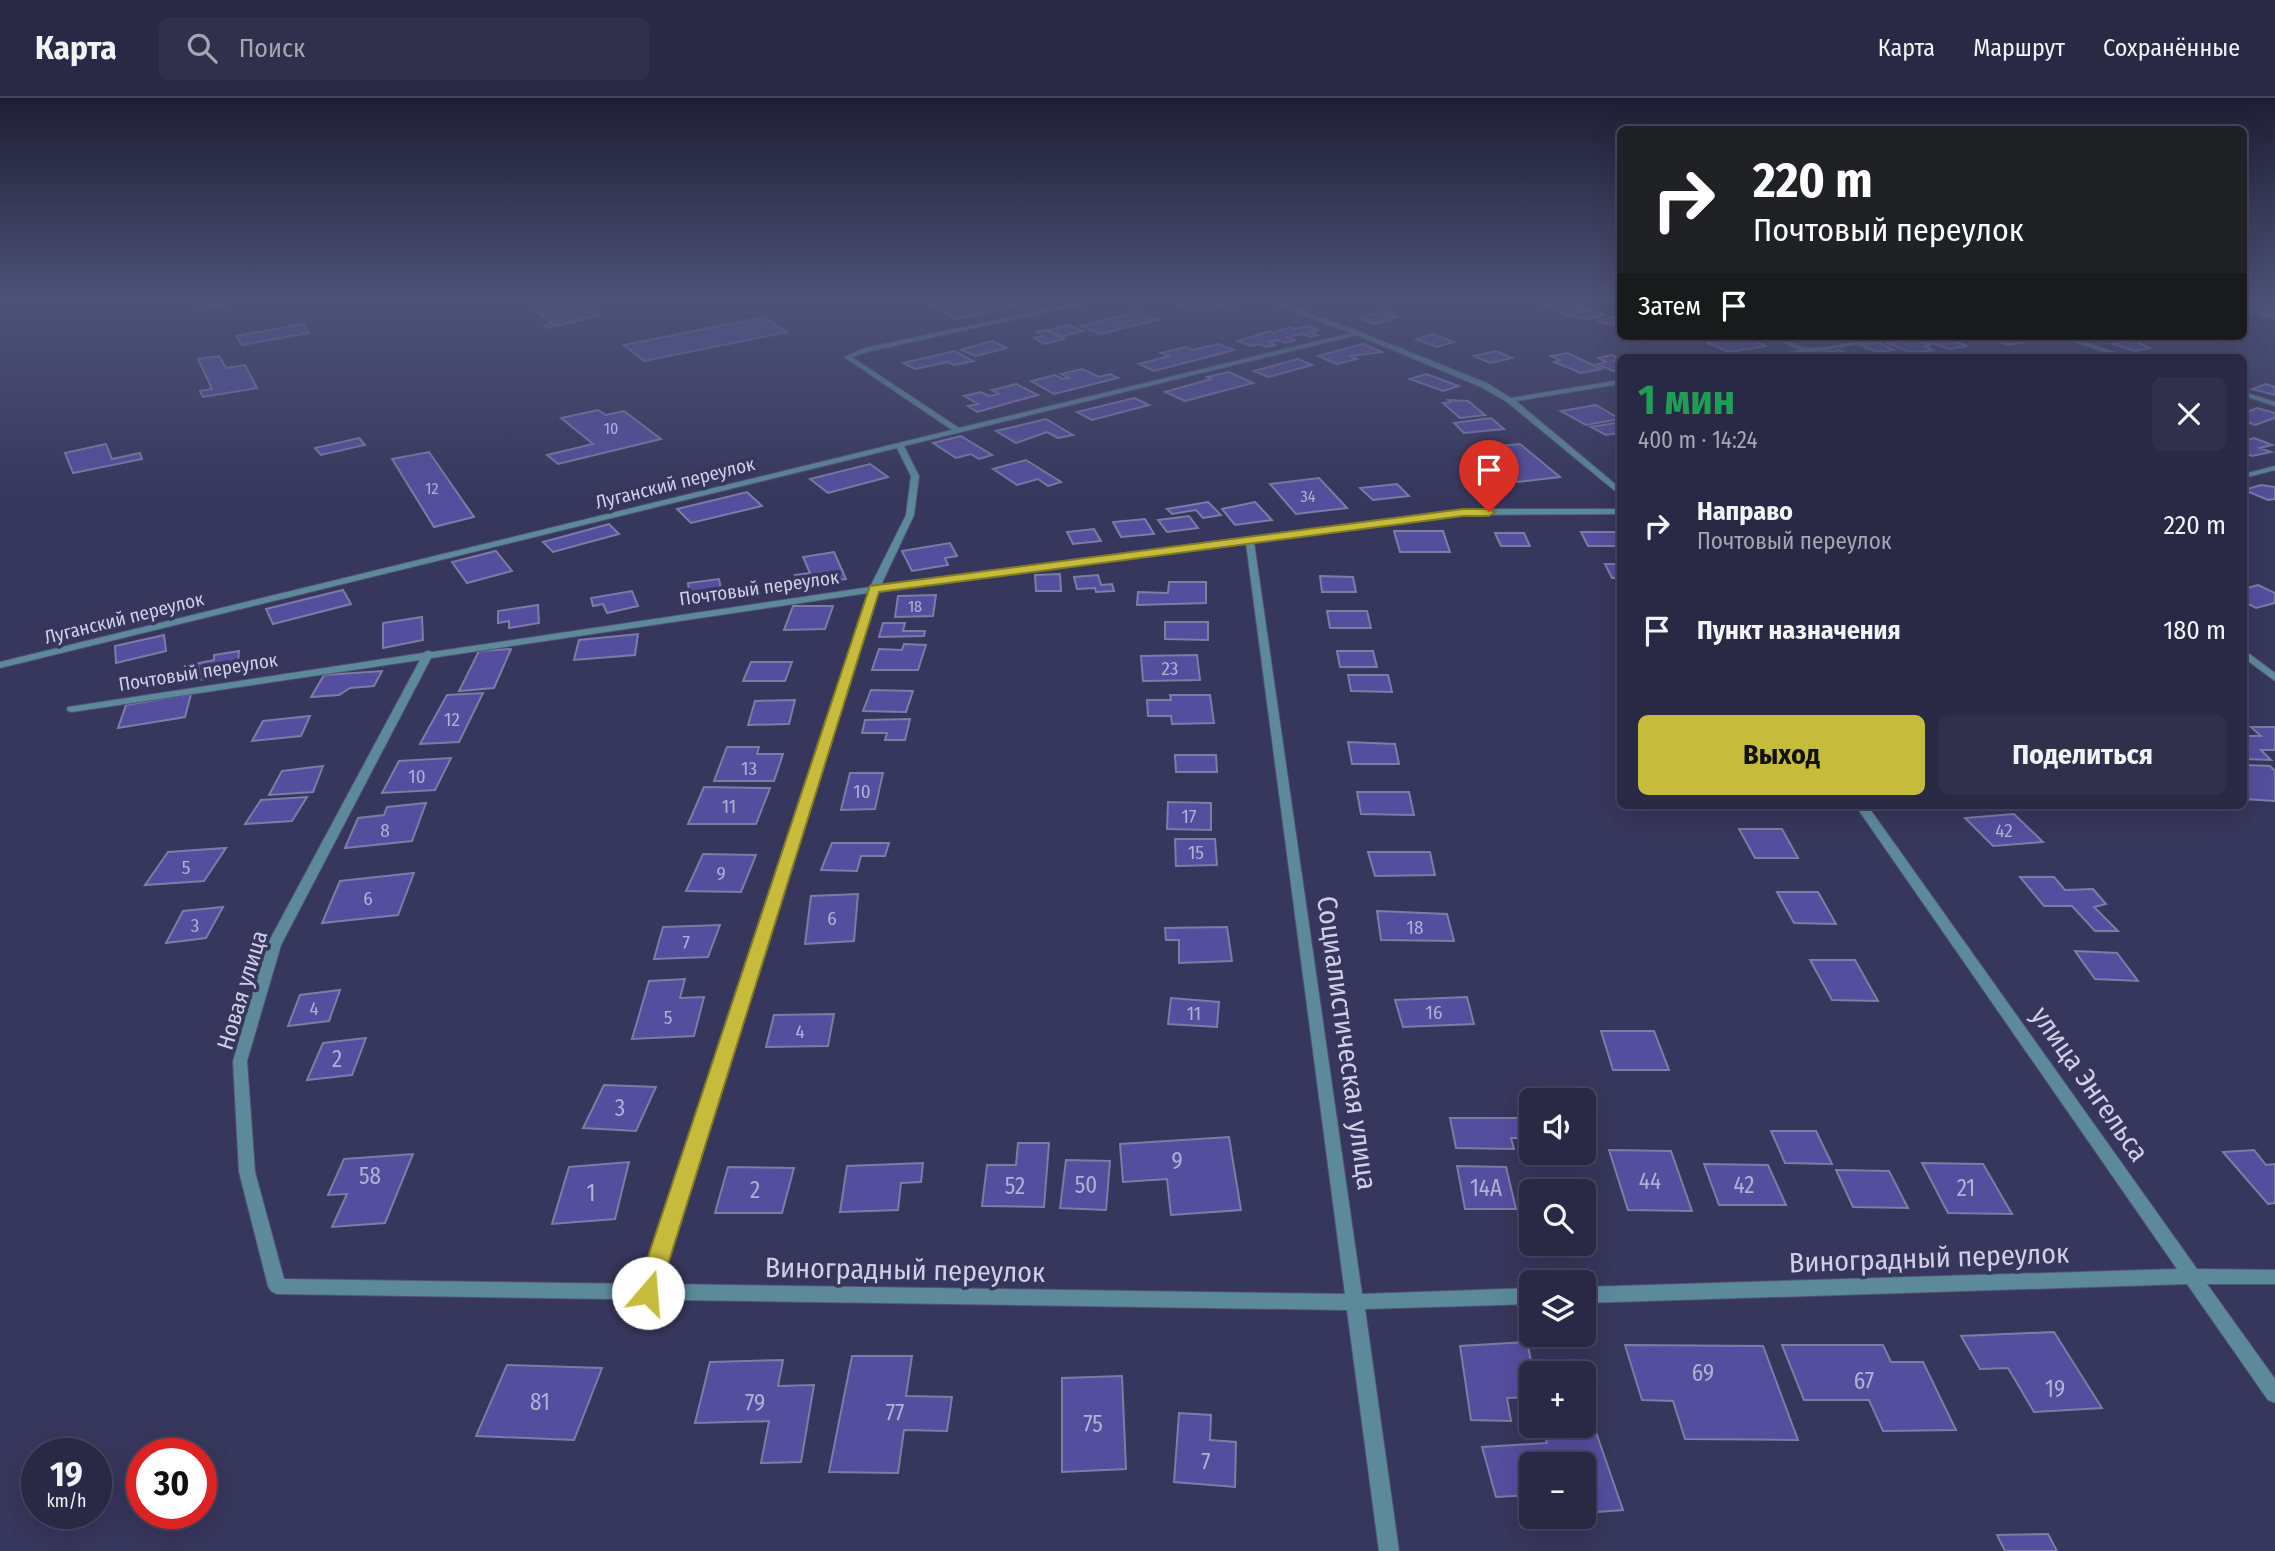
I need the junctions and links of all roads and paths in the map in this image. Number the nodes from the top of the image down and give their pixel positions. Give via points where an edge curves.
1 (863, 368) edge
2 (1214, 368) edge
3 (1442, 368) edge
4 (1617, 382) edge
5 (2247, 395) edge
6 (1510, 400) junction
7 (2275, 404) edge
8 (957, 430) junction
9 (899, 444) junction
10 (2275, 468) edge
11 (2247, 475) edge
12 (1617, 489) edge
13 (1617, 511) edge
14 (1250, 542) junction
15 (874, 589) junction
16 (429, 654) junction
17 (2247, 655) edge
18 (0, 665) edge
19 (2275, 678) edge
20 (72, 709) dead end
21 (1864, 809) edge
22 (2194, 1276) junction
23 (2275, 1277) edge
24 (277, 1286) joint
25 (648, 1293) junction
26 (1596, 1295) edge
27 (1519, 1296) edge
28 (1357, 1302) junction
29 (2275, 1394) edge
30 (1390, 1551) edge

1 - 8 street
2 - 8 street, Луганский переулок
3 - 6 street
4 - 6 street
5 - 7 street
6 - 12 street
8 - 9 street, Луганский переулок
9 - 15 street via 915,476 909,514
9 - 18 street, Луганский переулок
10 - 11 street
13 - 14 street, Почтовый переулок via 1463,512
14 - 15 street, Почтовый переулок
14 - 28 street, Социалистическая улица
15 - 16 street, Почтовый переулок
15 - 25 street
16 - 20 street, Почтовый переулок
16 - 24 street, Новая улица via 274,945 240,1061 247,1172
17 - 19 street
21 - 22 street, улица Энгельса
22 - 23 street, Виноградный переулок
22 - 26 street, Виноградный переулок
22 - 29 street, улица Энгельса
24 - 25 street, Виноградный переулок
25 - 28 street, Виноградный переулок
27 - 28 street, Виноградный переулок
28 - 30 street, Социалистическая улица

